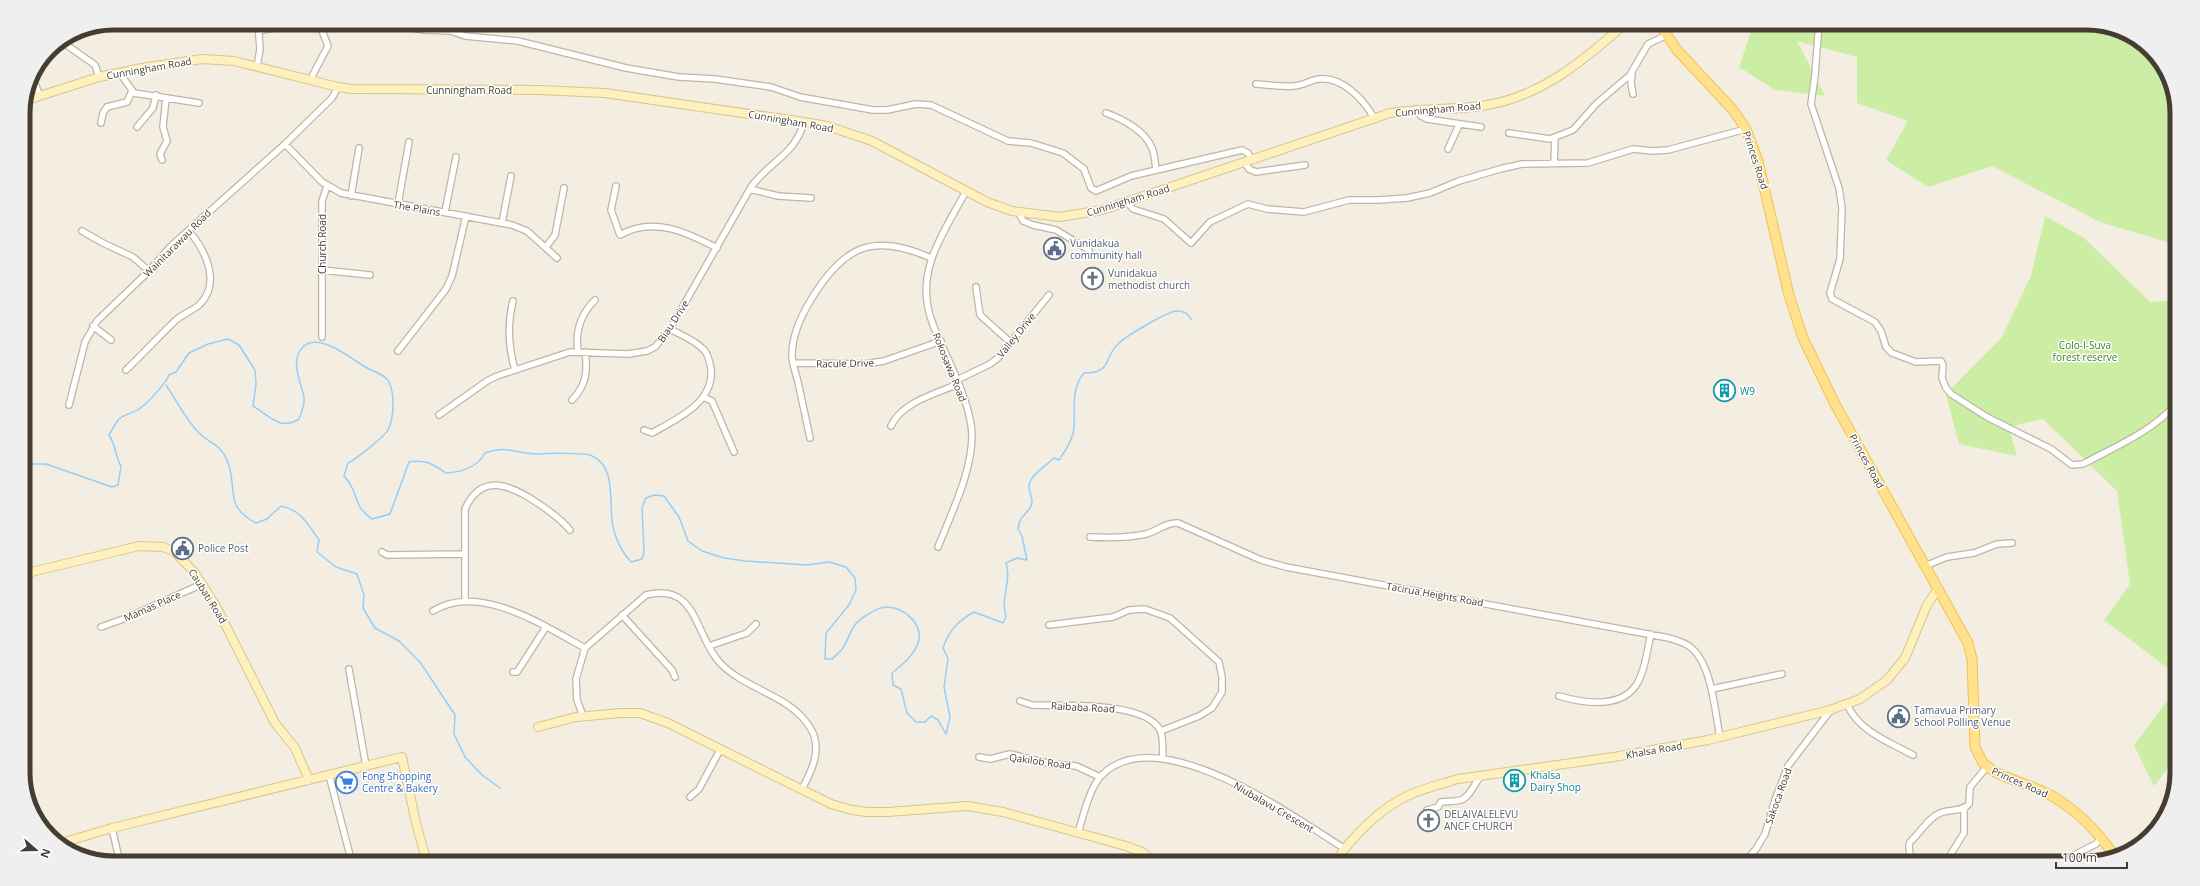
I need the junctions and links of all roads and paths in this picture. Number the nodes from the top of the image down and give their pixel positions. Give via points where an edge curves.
1 (264, 30) edge
2 (322, 30) edge
3 (424, 30) edge
4 (1617, 30) edge
5 (1664, 30) edge
6 (1819, 30) edge
7 (259, 31) joint
8 (1667, 35) junction
9 (66, 44) edge
10 (257, 67) junction
11 (119, 72) junction
12 (1633, 72) junction
13 (99, 77) junction
14 (310, 80) junction
15 (35, 84) edge
16 (1256, 84) dead end
17 (338, 87) junction
18 (132, 91) junction
19 (1633, 94) dead end
20 (40, 96) junction
21 (156, 96) junction
22 (166, 98) junction
23 (32, 99) edge
24 (199, 103) dead end
25 (1416, 110) junction
26 (1106, 113) dead end
27 (1374, 118) junction
28 (804, 122) junction
29 (101, 123) dead end
30 (1459, 125) junction
31 (137, 127) dead end
32 (1481, 127) dead end
33 (1746, 129) junction
34 (1509, 133) dead end
35 (1555, 138) junction
36 (409, 142) dead end
37 (285, 144) junction
38 (359, 148) dead end
39 (1448, 149) dead end
40 (456, 157) dead end
41 (162, 160) dead end
42 (1249, 161) junction
43 (1554, 163) junction
44 (1304, 165) dead end
45 (1156, 170) junction
46 (511, 176) dead end
47 (327, 186) junction
48 (616, 186) dead end
49 (564, 188) dead end
50 (750, 190) junction
51 (966, 191) junction
52 (351, 196) junction
53 (811, 198) dead end
54 (1126, 202) junction
55 (398, 204) junction
56 (445, 212) junction
57 (1019, 213) junction
58 (466, 216) junction
59 (502, 223) junction
60 (82, 231) dead end
61 (188, 231) junction
62 (546, 247) junction
63 (717, 248) junction
64 (1089, 250) dead end
65 (557, 258) dead end
66 (931, 258) junction
67 (322, 270) junction
68 (149, 271) junction
69 (370, 275) dead end
70 (976, 288) dead end
71 (1048, 295) dead end
72 (595, 300) dead end
73 (513, 301) dead end
74 (93, 326) junction
75 (670, 329) junction
76 (322, 337) dead end
77 (111, 340) dead end
78 (941, 341) junction
79 (1010, 342) junction
80 (398, 351) dead end
81 (578, 351) junction
82 (585, 352) junction
83 (794, 363) junction
84 (126, 370) dead end
85 (515, 370) junction
86 (958, 382) junction
87 (703, 397) junction
88 (572, 400) dead end
89 (69, 405) dead end
90 (2170, 410) edge
91 (439, 415) dead end
92 (891, 426) dead end
93 (644, 430) dead end
94 (810, 438) dead end
95 (734, 452) dead end
96 (570, 530) dead end
97 (1090, 537) dead end
98 (2012, 543) dead end
99 (938, 547) dead end
100 (382, 552) dead end
101 (465, 554) junction
102 (1925, 566) junction
103 (30, 572) edge
104 (202, 584) junction
105 (1938, 589) junction
106 (465, 601) junction
107 (433, 611) dead end
108 (622, 615) junction
109 (756, 624) dead end
110 (1049, 625) dead end
111 (101, 627) dead end
112 (546, 628) junction
113 (1651, 634) junction
114 (709, 646) junction
115 (585, 648) junction
116 (349, 669) dead end
117 (513, 672) dead end
118 (1782, 674) dead end
119 (675, 677) dead end
120 (1712, 689) junction
121 (1559, 696) dead end
122 (1020, 701) dead end
123 (1847, 704) junction
124 (1830, 710) junction
125 (583, 716) junction
126 (538, 727) dead end
127 (1161, 731) junction
128 (1720, 738) junction
129 (720, 750) junction
130 (1913, 755) dead end
131 (979, 757) dead end
132 (1162, 758) junction
133 (366, 766) junction
134 (1987, 767) junction
135 (330, 775) junction
136 (1482, 775) junction
137 (1100, 777) junction
138 (309, 780) junction
139 (802, 789) junction
140 (690, 797) dead end
141 (1964, 809) junction
142 (1427, 810) dead end
143 (112, 828) junction
144 (1078, 833) junction
145 (2101, 837) junction
146 (66, 841) edge
147 (1346, 849) junction
148 (2112, 852) edge
149 (118, 856) edge
150 (350, 856) edge
151 (425, 856) edge
152 (1147, 856) edge
153 (1340, 856) edge
154 (1750, 856) edge
155 (1910, 856) edge
156 (1950, 856) edge
157 (2072, 856) edge

1 - 7 street
2 - 14 street via 328,46
3 - 45 street via 451,31 465,36 518,41 626,68 679,77 771,87 800,97 873,110 916,104 931,105 1008,141 1031,143 1063,153 1084,169 1091,188 1095,191 1119,180
4 - 25 main road, Cunningham Road via 1570,69 1545,86 1521,96 1480,106
5 - 8 main road, Princes Road
6 - 90 street via 1811,104 1839,188 1842,208 1842,237 1837,273 1830,293 1832,300 1875,322 1882,331 1886,347 1892,353 1916,362 1941,361 1943,382 1951,394 1987,417 2051,449 2072,464 2083,464 2144,432
7 - 10 street via 260,50
8 - 12 street via 1648,44
8 - 33 main road, Princes Road via 1690,65 1733,110
9 - 13 street via 95,65
10 - 11 main road, Cunningham Road via 234,61 206,59
10 - 14 main road, Cunningham Road
11 - 13 main road, Cunningham Road
11 - 18 street
12 - 19 street
12 - 35 street via 1596,104 1577,128
13 - 20 main road, Cunningham Road
14 - 17 main road, Cunningham Road
15 - 20 street
16 - 27 street via 1295,86 1318,79 1332,80 1359,98
17 - 28 main road, Cunningham Road via 605,93
17 - 37 street, Wainitarawau Road via 332,98
18 - 21 street
18 - 29 street via 127,102 108,107 103,113
20 - 23 main road, Cunningham Road
21 - 22 street
21 - 31 street via 153,108
22 - 24 street
22 - 41 street via 163,127 167,141 160,154
25 - 27 main road, Cunningham Road
25 - 30 street via 1424,118
26 - 45 street via 1129,124 1148,140
27 - 42 main road, Cunningham Road
28 - 50 street, Biau Drive via 793,147 761,174
28 - 51 main road, Cunningham Road via 827,126 872,141
30 - 32 street
30 - 39 street
33 - 43 street via 1668,150 1633,149 1588,163
33 - 102 main road, Princes Road via 1758,161 1789,295 1803,338 1835,404
34 - 35 street
35 - 43 street
36 - 55 street
37 - 47 street, The Plains
37 - 61 street, Wainitarawau Road
38 - 52 street
40 - 56 street
42 - 44 street via 1249,169 1256,172
42 - 45 street via 1248,153 1242,150
42 - 54 main road, Cunningham Road
43 - 54 street via 1522,164 1500,169 1430,193 1407,198 1349,200 1304,212 1246,205 1210,222 1192,243 1164,219 1133,209
46 - 59 street
47 - 52 street, The Plains
47 - 67 street, Church Road via 322,201
48 - 63 street via 611,210 620,236 632,228 660,227 687,233
49 - 62 street via 555,235
50 - 53 street via 778,196
50 - 63 street, Biau Drive
51 - 57 main road, Cunningham Road via 1000,208
51 - 66 street, Rokosawa Road
52 - 55 street, The Plains
54 - 57 main road, Cunningham Road via 1070,216
55 - 56 street, The Plains
56 - 58 street, The Plains
57 - 64 street via 1025,222 1056,230
58 - 59 street, The Plains
58 - 80 street via 452,276 446,288
59 - 62 street, The Plains via 527,231
60 - 68 street via 133,257
61 - 68 street, Wainitarawau Road
61 - 84 street via 201,245 206,257 210,273 206,294 198,305 176,320
62 - 65 street, The Plains
63 - 75 street, Biau Drive
66 - 78 street, Rokosawa Road via 926,274 925,295
66 - 83 street via 907,247 890,244 854,251 846,256 824,278 805,310 794,339
67 - 69 street
67 - 76 street, Church Road
68 - 74 street, Wainitarawau Road
70 - 79 street via 980,315
71 - 79 street, Valley Drive
72 - 81 street via 582,318 576,340
73 - 85 street via 508,334 509,350
74 - 77 street
74 - 89 street, Wainitarawau Road via 85,342
75 - 82 street, Biau Drive via 655,347 647,352
75 - 87 street via 705,351 710,362 711,376 709,388
78 - 83 street, Racule Drive via 884,361 864,364
78 - 86 street, Rokosawa Road
79 - 86 street, Valley Drive via 998,358
81 - 82 street, Biau Drive
81 - 85 street, Biau Drive
82 - 88 street via 588,367 586,378
83 - 94 street
85 - 91 street, Biau Drive via 487,380
86 - 92 street, Valley Drive via 912,404 895,418
86 - 99 street, Rokosawa Road via 972,433 970,454 967,471
87 - 93 street via 677,419 652,432
87 - 95 street via 712,401
96 - 101 street via 562,521 520,491 507,486 490,486 480,489 470,498 465,509
97 - 113 street, Tacirua Heights Road via 1115,538 1147,534 1172,522 1178,523 1261,560 1286,567
98 - 102 street via 1997,544 1974,553 1947,557
100 - 101 street via 387,555
101 - 106 street
102 - 105 main road, Princes Road
103 - 104 main road, Caubati Road via 139,546 153,546 175,552
104 - 111 street, Mamas Place
104 - 138 main road, Caubati Road via 220,613 275,723 294,748
105 - 123 main road, Khalsa Road via 1927,605 1914,640 1898,667 1879,686 1860,699
105 - 134 main road, Princes Road via 1971,651 1975,747 1979,758
106 - 107 street via 441,606
106 - 112 street via 497,605
108 - 114 street via 646,595 658,592 674,594 686,603
108 - 115 street
108 - 119 street via 672,670
109 - 114 street via 747,632
110 - 127 street via 1113,617 1129,610 1145,609 1170,618 1219,662 1222,692 1212,708
112 - 115 street
112 - 117 street via 517,672
113 - 120 street, Tacirua Heights Road via 1689,646 1707,673
113 - 121 street via 1638,683 1620,698 1606,702 1586,702
114 - 139 street via 720,663 732,674 788,704 813,733 814,763
115 - 125 street via 576,679 577,700
116 - 133 street
118 - 120 street
120 - 128 street, Tacirua Heights Road
122 - 127 street, Raibaba Road via 1032,705 1110,707 1129,711 1152,721
123 - 124 main road, Khalsa Road
123 - 130 street via 1851,715 1872,733
124 - 128 main road, Khalsa Road
124 - 154 street, Sakoca Road via 1788,766 1776,795 1765,834
125 - 126 main road
125 - 129 main road via 640,713 668,723
127 - 132 street
128 - 136 main road, Khalsa Road via 1614,757
129 - 139 main road
129 - 140 street via 699,789
131 - 137 street, Qakilob Road via 990,759 1010,754 1051,764 1076,766
132 - 137 street, Niubalavu Crescent via 1141,758 1121,762
132 - 147 street, Niubalavu Crescent via 1190,764 1260,796
133 - 135 main road
133 - 151 main road via 402,757
134 - 141 street via 1972,782 1971,799
134 - 145 main road, Princes Road via 2052,796
135 - 138 main road
135 - 150 street
136 - 142 street via 1462,800 1441,802
136 - 147 main road, Khalsa Road via 1458,779 1407,796 1380,814
137 - 144 street, Niubalavu Crescent via 1088,801
138 - 143 main road
139 - 144 main road via 831,804 867,812 967,806 1003,812
141 - 155 street via 1935,816 1910,842
141 - 156 street via 1964,833
143 - 146 main road
143 - 149 street
144 - 152 main road via 1126,846
145 - 148 main road, Princes Road
145 - 157 street via 2096,844
147 - 153 main road, Khalsa Road

